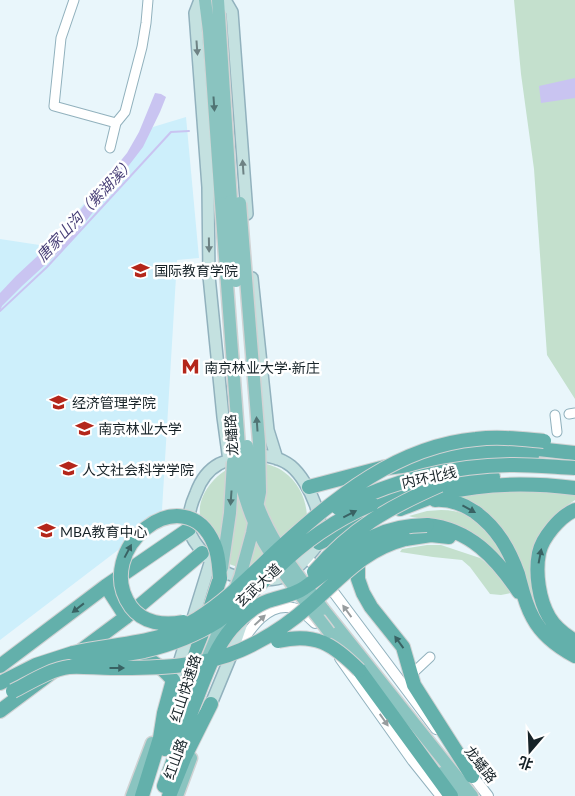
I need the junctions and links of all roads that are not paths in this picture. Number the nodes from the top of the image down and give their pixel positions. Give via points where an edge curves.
1 (74, 0) edge
2 (148, 0) edge
3 (200, 0) edge
4 (205, 0) edge
5 (218, 0) edge
6 (225, 0) edge
7 (213, 20) junction
8 (116, 123) junction
9 (110, 148) dead end
10 (208, 187) junction
11 (244, 189) junction
12 (240, 203) joint
13 (216, 205) joint
14 (555, 415) dead end
15 (557, 432) dead end
16 (575, 446) edge
17 (575, 453) edge
18 (277, 459) junction
19 (575, 460) edge
20 (229, 461) junction
21 (575, 468) edge
22 (365, 471) junction
23 (575, 480) edge
24 (440, 485) junction
25 (309, 487) junction
26 (575, 488) edge
27 (422, 502) junction
28 (575, 510) edge
29 (376, 516) junction
30 (189, 529) junction
31 (429, 530) junction
32 (296, 534) junction
33 (319, 543) junction
34 (207, 557) junction
35 (308, 558) junction
36 (284, 577) junction
37 (220, 578) junction
38 (257, 580) junction
39 (106, 586) junction
40 (303, 589) junction
41 (526, 603) junction
42 (126, 617) junction
43 (197, 619) junction
44 (315, 623) junction
45 (575, 641) edge
46 (236, 654) junction
47 (575, 656) edge
48 (430, 658) dead end
49 (68, 664) junction
50 (0, 666) edge
51 (414, 672) dead end
52 (173, 680) junction
53 (0, 684) edge
54 (0, 700) edge
55 (211, 704) junction
56 (193, 707) junction
57 (0, 711) edge
58 (164, 712) junction
59 (170, 752) junction
60 (472, 776) junction
61 (132, 796) edge
62 (142, 796) edge
63 (147, 796) edge
64 (160, 796) edge
65 (169, 796) edge
66 (177, 796) edge
67 (441, 796) edge
68 (451, 796) edge
69 (460, 796) edge
70 (472, 796) edge
71 (488, 796) edge

1 - 8 street via 60,38 54,106
2 - 8 street via 142,47 125,112
3 -> 10 main road via 195,13
4 - 7 main road, 龙蟠路
5 - 7 main road, 龙蟠路
11 -> 6 main road via 232,12
7 -> 69 main road, 龙蟠路, bridge via 240,470 248,506 261,538 282,570
7 - 70 main road, 龙蟠路, bridge via 253,491 283,556
8 - 9 street
10 - 13 main road
10 -> 20 main road via 209,276
11 - 12 main road
11 - 18 main road via 268,430
56 -> 12 main road, bridge via 202,670 240,577 260,492
13 -> 37 main road, bridge via 234,426 230,513
14 - 15 street
16 - 32 highway, bridge via 477,438 424,450 365,480
17 - 22 highway via 492,444 465,447
18 - 20 main road via 252,454
18 - 25 main road via 290,466
19 - 22 highway via 527,456 467,457
20 - 30 main road via 208,472 199,485 190,508
21 - 32 highway, 内环北线, bridge via 513,465 416,478 370,492
22 - 25 highway
23 - 24 highway, 内环北线 via 496,477
24 - 29 highway, bridge
49 -> 24 highway, 玄武大道, bridge via 144,651 193,634 235,608 322,529 372,504
25 - 33 main road via 320,524
26 - 27 highway via 548,485 488,487 445,493
27 - 29 highway
27 -> 41 highway via 452,501 488,522 510,554
45 -> 28 highway via 549,618 539,590 538,570 539,552 547,536 560,520
29 - 33 highway
29 - 40 highway, bridge via 329,555
60 -> 29 highway via 414,684 403,647 360,587 357,565 362,532 365,524
30 - 34 main road via 195,543
30 - 39 highway
31 - 40 highway, 红山快速路, bridge via 414,525 392,529 365,540
31 - 41 highway via 437,526 469,538 501,566
31 - 46 highway, bridge via 370,553 292,620
32 - 43 highway, 玄武大道, bridge via 216,607
33 - 35 main road
34 - 38 main road via 229,574
34 - 42 highway
34 - 52 main road
35 - 36 main road
60 -> 35 street, 龙蟠路
36 - 38 main road via 271,581
36 - 44 street
43 -> 37 highway, bridge via 167,624 136,612 126,598 121,578 127,551 141,530 152,522 166,517 185,518 206,531 214,544
37 - 59 highway, 红山快速路, bridge
38 - 46 main road
39 - 42 highway
39 -> 50 highway
40 - 56 highway, 红山快速路, bridge via 258,606 236,623 220,644
41 - 47 highway via 533,619 546,635
42 - 49 highway
43 - 53 highway, 玄武大道, bridge via 162,636 54,658
46 -> 44 street via 256,623 270,612 283,607 294,608
44 -> 67 street
49 -> 46 highway, bridge via 145,668 183,665
46 - 55 main road
46 - 68 highway, bridge via 293,637 312,638 337,650 359,670
48 - 51 street
49 - 52 highway via 109,654 130,654 152,660
49 - 54 highway, bridge
49 - 57 highway
52 - 58 highway
55 - 65 highway
55 - 66 main road, 红山路
56 - 59 highway, 红山快速路
58 - 61 main road, 红山路
58 - 62 highway via 160,738
59 - 63 highway, 红山快速路
59 - 64 highway, 红山快速路
60 - 71 street, 龙蟠路

